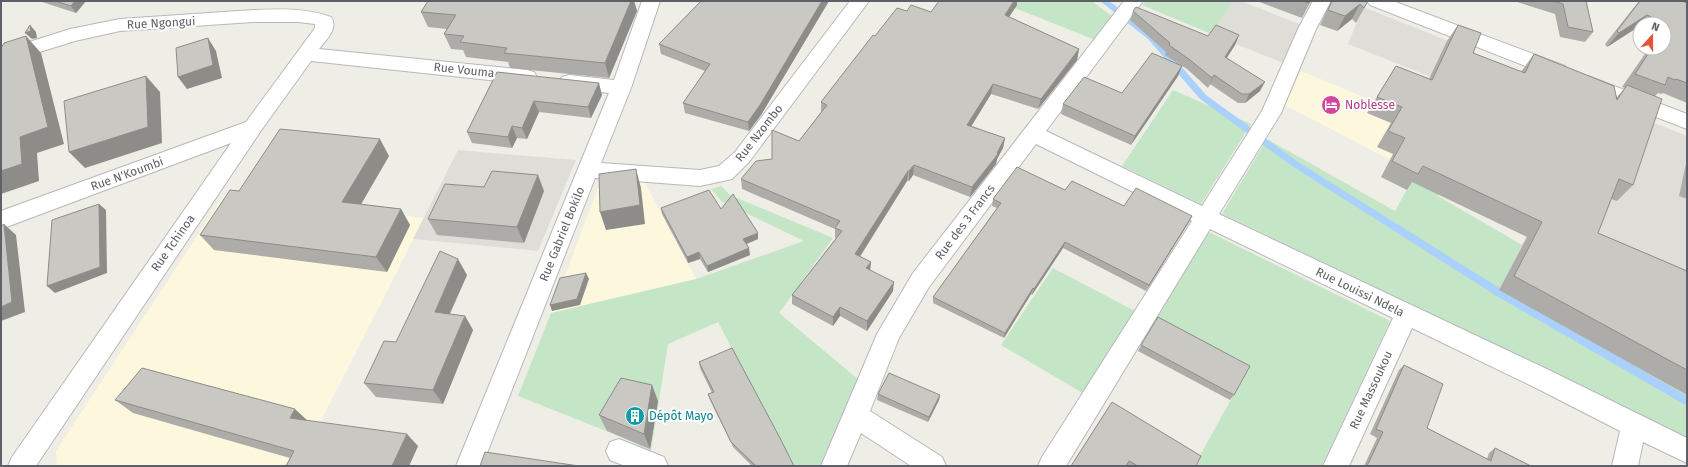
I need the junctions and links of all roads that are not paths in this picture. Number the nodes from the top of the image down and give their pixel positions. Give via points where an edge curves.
1 (288, 1) edge
2 (651, 1) edge
3 (860, 1) edge
4 (1134, 1) edge
5 (1322, 1) edge
6 (1376, 1) edge
7 (277, 16) junction
8 (325, 21) joint
9 (307, 54) junction
10 (1, 58) edge
11 (621, 88) junction
12 (1687, 122) edge
13 (253, 127) junction
14 (1033, 134) junction
15 (588, 170) junction
16 (1206, 217) junction
17 (1, 220) edge
18 (1406, 315) junction
19 (856, 416) junction
20 (1634, 426) junction
21 (619, 451) dead end
22 (1687, 451) edge
23 (21, 466) edge
24 (469, 466) edge
25 (655, 466) edge
26 (834, 466) edge
27 (933, 466) edge
28 (1051, 466) edge
29 (1336, 466) edge
30 (1625, 466) edge

1 - 7 street
2 - 11 street, Rue Gabriel Bokilo
3 - 15 street, Rue Nzombo via 742,157 725,173 700,178
4 - 14 street, Rue des 3 Francs
5 - 16 street via 1307,29 1271,113
6 - 12 street
7 - 8 street, Rue Ngongui via 316,17
7 - 10 street, Rue Ngongui via 113,26 74,35
8 - 9 street, Rue Tchinoa via 324,29
9 - 11 street, Rue Vouma
9 - 13 street, Rue Tchinoa
11 - 15 street, Rue Gabriel Bokilo
13 - 17 street, Rue N'Koumbi
13 - 23 street, Rue Tchinoa
14 - 16 street, Rue Louissi Ndela
14 - 19 street, Rue des 3 Francs via 921,280 889,334
15 - 24 street, Rue Gabriel Bokilo
16 - 18 street, Rue Louissi Ndela
16 - 28 street
18 - 20 street, Rue Louissi Ndela via 1526,371
18 - 29 street, Rue Massoukou
19 - 26 street, Rue des 3 Francs
19 - 27 street
20 - 22 street, Rue Louissi Ndela
20 - 30 street
21 - 25 street

